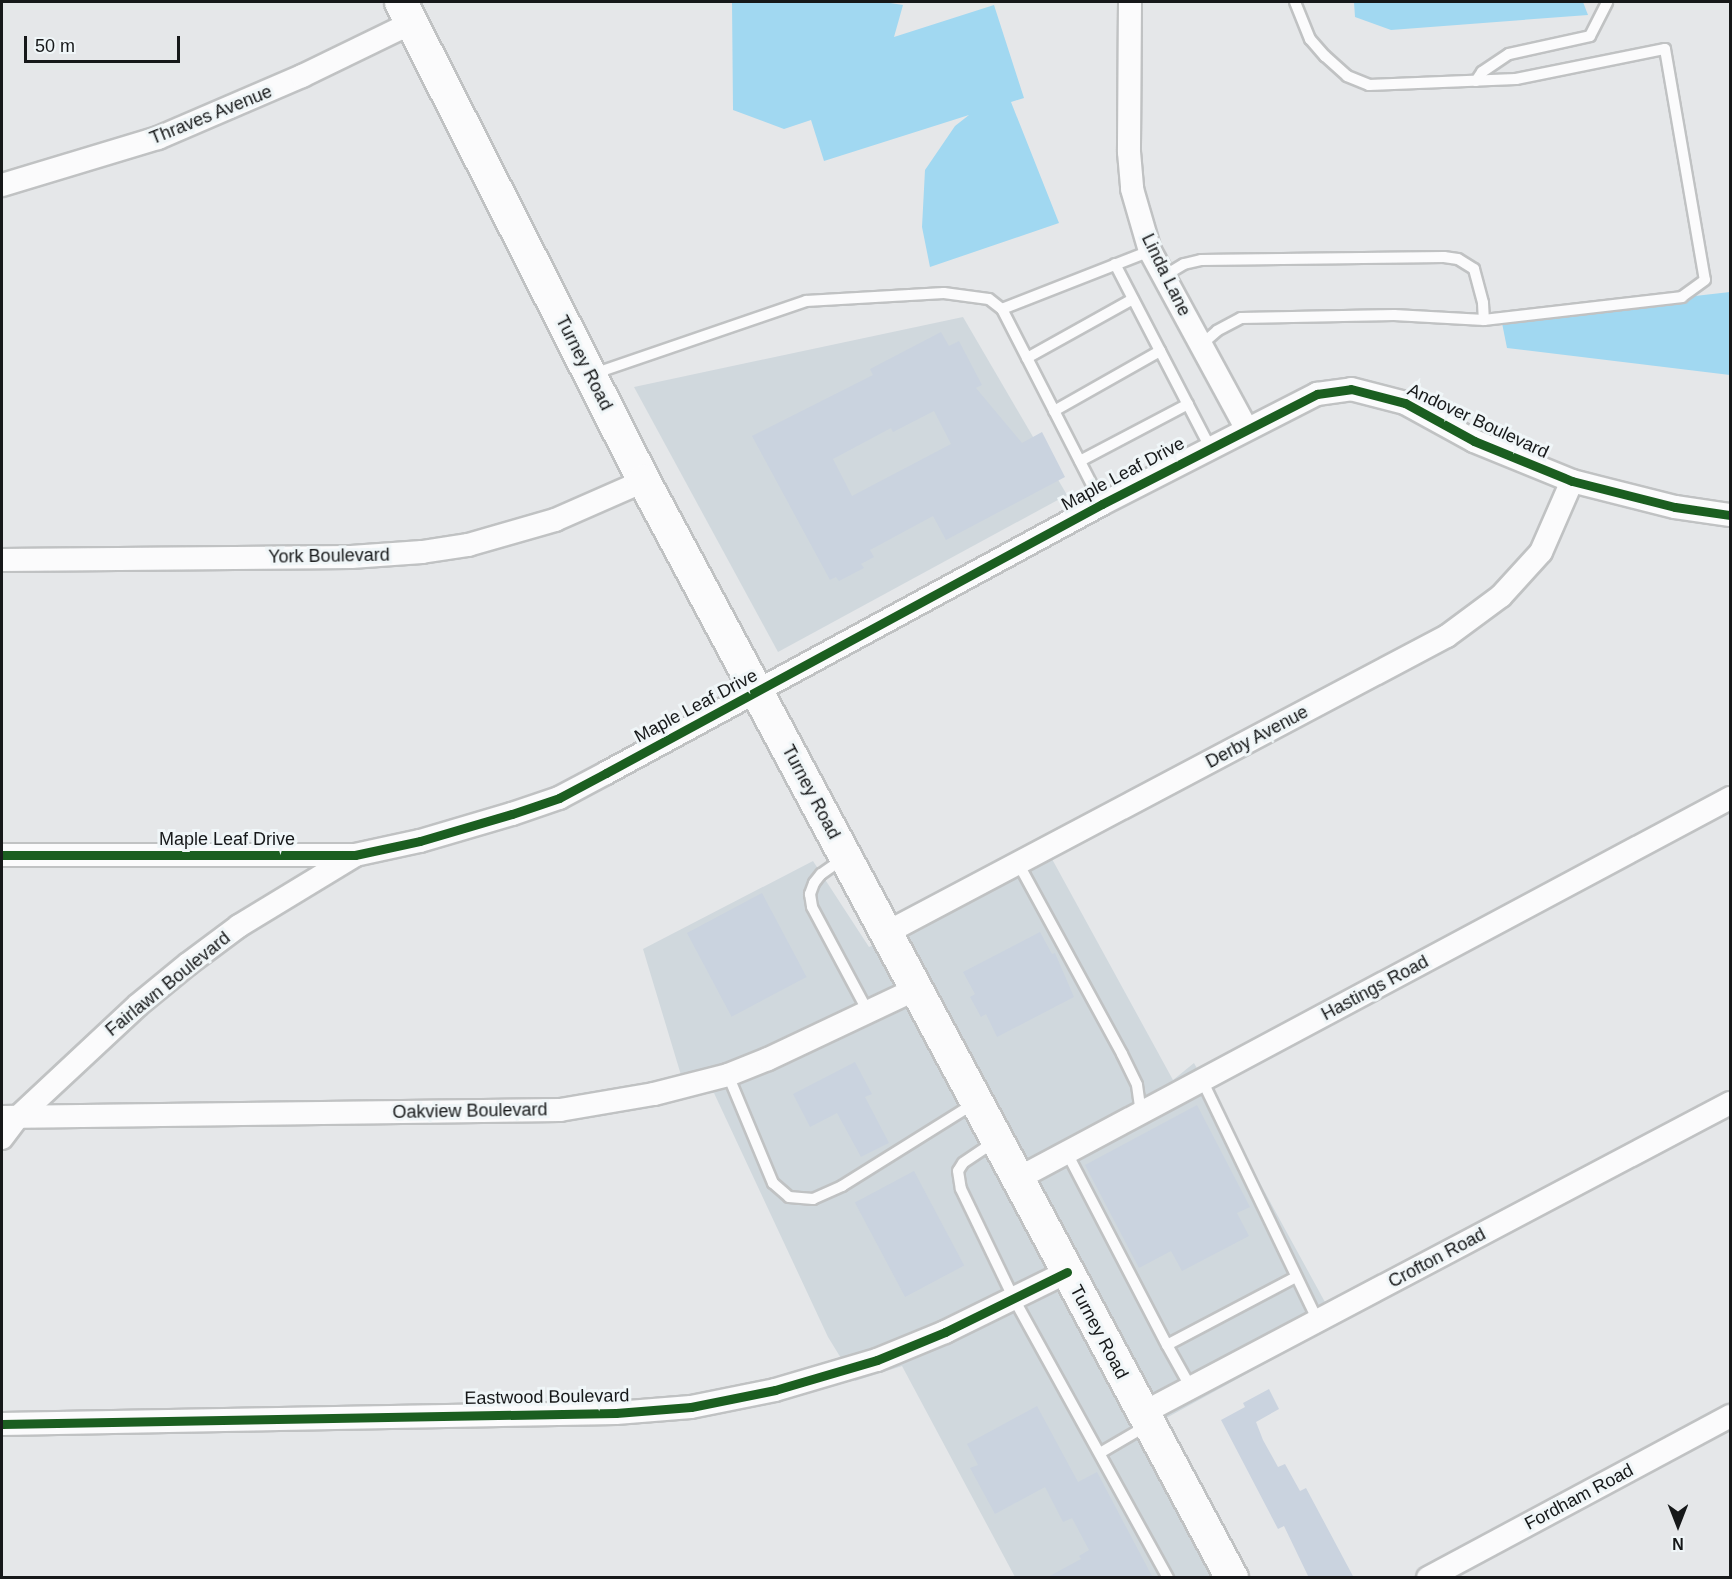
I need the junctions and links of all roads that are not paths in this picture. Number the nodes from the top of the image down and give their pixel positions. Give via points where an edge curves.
1 (1130, 2) edge
2 (1295, 2) edge
3 (1607, 2) edge
4 (406, 12) edge
5 (1476, 81) junction
6 (2, 185) edge
7 (1150, 251) junction
8 (1115, 264) junction
9 (1164, 276) junction
10 (1133, 299) junction
11 (1002, 309) junction
12 (1484, 320) junction
13 (1201, 345) junction
14 (1160, 351) junction
15 (1027, 358) junction
16 (590, 375) junction
17 (1351, 389) joint
18 (1188, 404) junction
19 (1054, 411) junction
20 (1246, 428) junction
21 (1210, 447) junction
22 (1080, 461) junction
23 (644, 481) junction
24 (1572, 481) junction
25 (1102, 504) junction
26 (1731, 515) edge
27 (2, 560) edge
28 (758, 692) junction
29 (1731, 798) edge
30 (2, 855) edge
31 (355, 855) junction
32 (846, 856) junction
33 (1018, 863) junction
34 (886, 933) junction
35 (916, 989) junction
36 (868, 1012) junction
37 (728, 1075) junction
38 (1202, 1080) junction
39 (977, 1101) junction
40 (1731, 1103) edge
41 (1141, 1113) junction
42 (10, 1117) edge
43 (2, 1138) edge
44 (999, 1140) junction
45 (1067, 1153) junction
46 (1019, 1178) junction
47 (1067, 1272) junction
48 (1296, 1276) junction
49 (1014, 1299) junction
50 (1318, 1321) junction
51 (1167, 1345) junction
52 (1191, 1388) junction
53 (1731, 1416) edge
54 (1146, 1419) junction
55 (2, 1424) edge
56 (1100, 1453) junction
57 (1226, 1576) edge
58 (1168, 1578) edge
59 (1428, 1578) edge

1 - 7 street, Linda Lane via 1132,189
2 - 5 lane via 1310,39 1347,76 1369,85
3 - 5 lane via 1590,36 1509,54 1482,72
4 - 6 street, Thraves Avenue via 302,76 159,138
4 - 16 main road, Turney Road
5 - 12 lane via 1516,79 1665,49 1705,280 1682,297
7 - 8 lane
7 - 9 street, Linda Lane
8 - 10 lane
8 - 11 lane
9 - 12 lane via 1184,264 1201,260 1444,257 1474,269
9 - 13 street, Linda Lane
10 - 14 lane
10 - 15 lane
11 - 15 lane
11 - 16 lane via 989,299 944,292 806,301
12 - 13 lane via 1394,315 1241,318 1217,330
13 - 20 street, Linda Lane
14 - 18 lane
14 - 19 lane
15 - 19 lane
16 - 23 main road, Turney Road
17 - 20 street, Maple Leaf Drive via 1317,394
17 - 24 street, Andover Boulevard via 1405,403 1474,441
18 - 21 lane
18 - 22 lane
19 - 22 lane
20 - 21 street, Maple Leaf Drive
21 - 25 street, Maple Leaf Drive
22 - 25 lane
23 - 27 street, York Boulevard via 555,520 478,542 422,552 351,557
23 - 28 main road, Turney Road
24 - 26 street, Andover Boulevard via 1675,507
24 - 33 street, Derby Avenue via 1541,552 1501,596 1447,636
25 - 28 street, Maple Leaf Drive
28 - 31 street, Maple Leaf Drive via 559,798 460,830
28 - 32 main road, Turney Road
29 - 38 street, Hastings Road
30 - 31 street, Maple Leaf Drive
31 - 42 street, Fairlawn Boulevard via 239,927 188,964
32 - 34 main road, Turney Road
32 - 36 lane via 821,874 810,894 812,907
33 - 34 street, Derby Avenue
33 - 41 lane via 1127,1065 1140,1095
34 - 35 main road, Turney Road
35 - 36 street, Oakview Boulevard
35 - 39 main road, Turney Road
36 - 37 street, Oakview Boulevard
37 - 39 lane via 773,1184 789,1197 813,1199 842,1185
37 - 42 street, Oakview Boulevard via 654,1094 560,1110
38 - 41 street, Hastings Road
38 - 48 lane
39 - 44 main road, Turney Road
40 - 50 street, Crofton Road
41 - 45 street, Hastings Road
42 - 43 street, Fairlawn Boulevard
44 - 46 main road, Turney Road
44 - 49 lane via 963,1163 958,1181
45 - 46 street, Hastings Road
45 - 51 lane
46 - 47 main road, Turney Road
47 - 49 street, Eastwood Boulevard
47 - 54 main road, Turney Road
48 - 50 lane
48 - 51 lane
49 - 55 street, Eastwood Boulevard via 877,1360 775,1390 691,1407 604,1414
49 - 56 lane
50 - 52 street, Crofton Road
51 - 52 lane
52 - 54 street, Crofton Road
53 - 59 street, Fordham Road
54 - 56 lane
54 - 57 main road, Turney Road
56 - 58 lane

